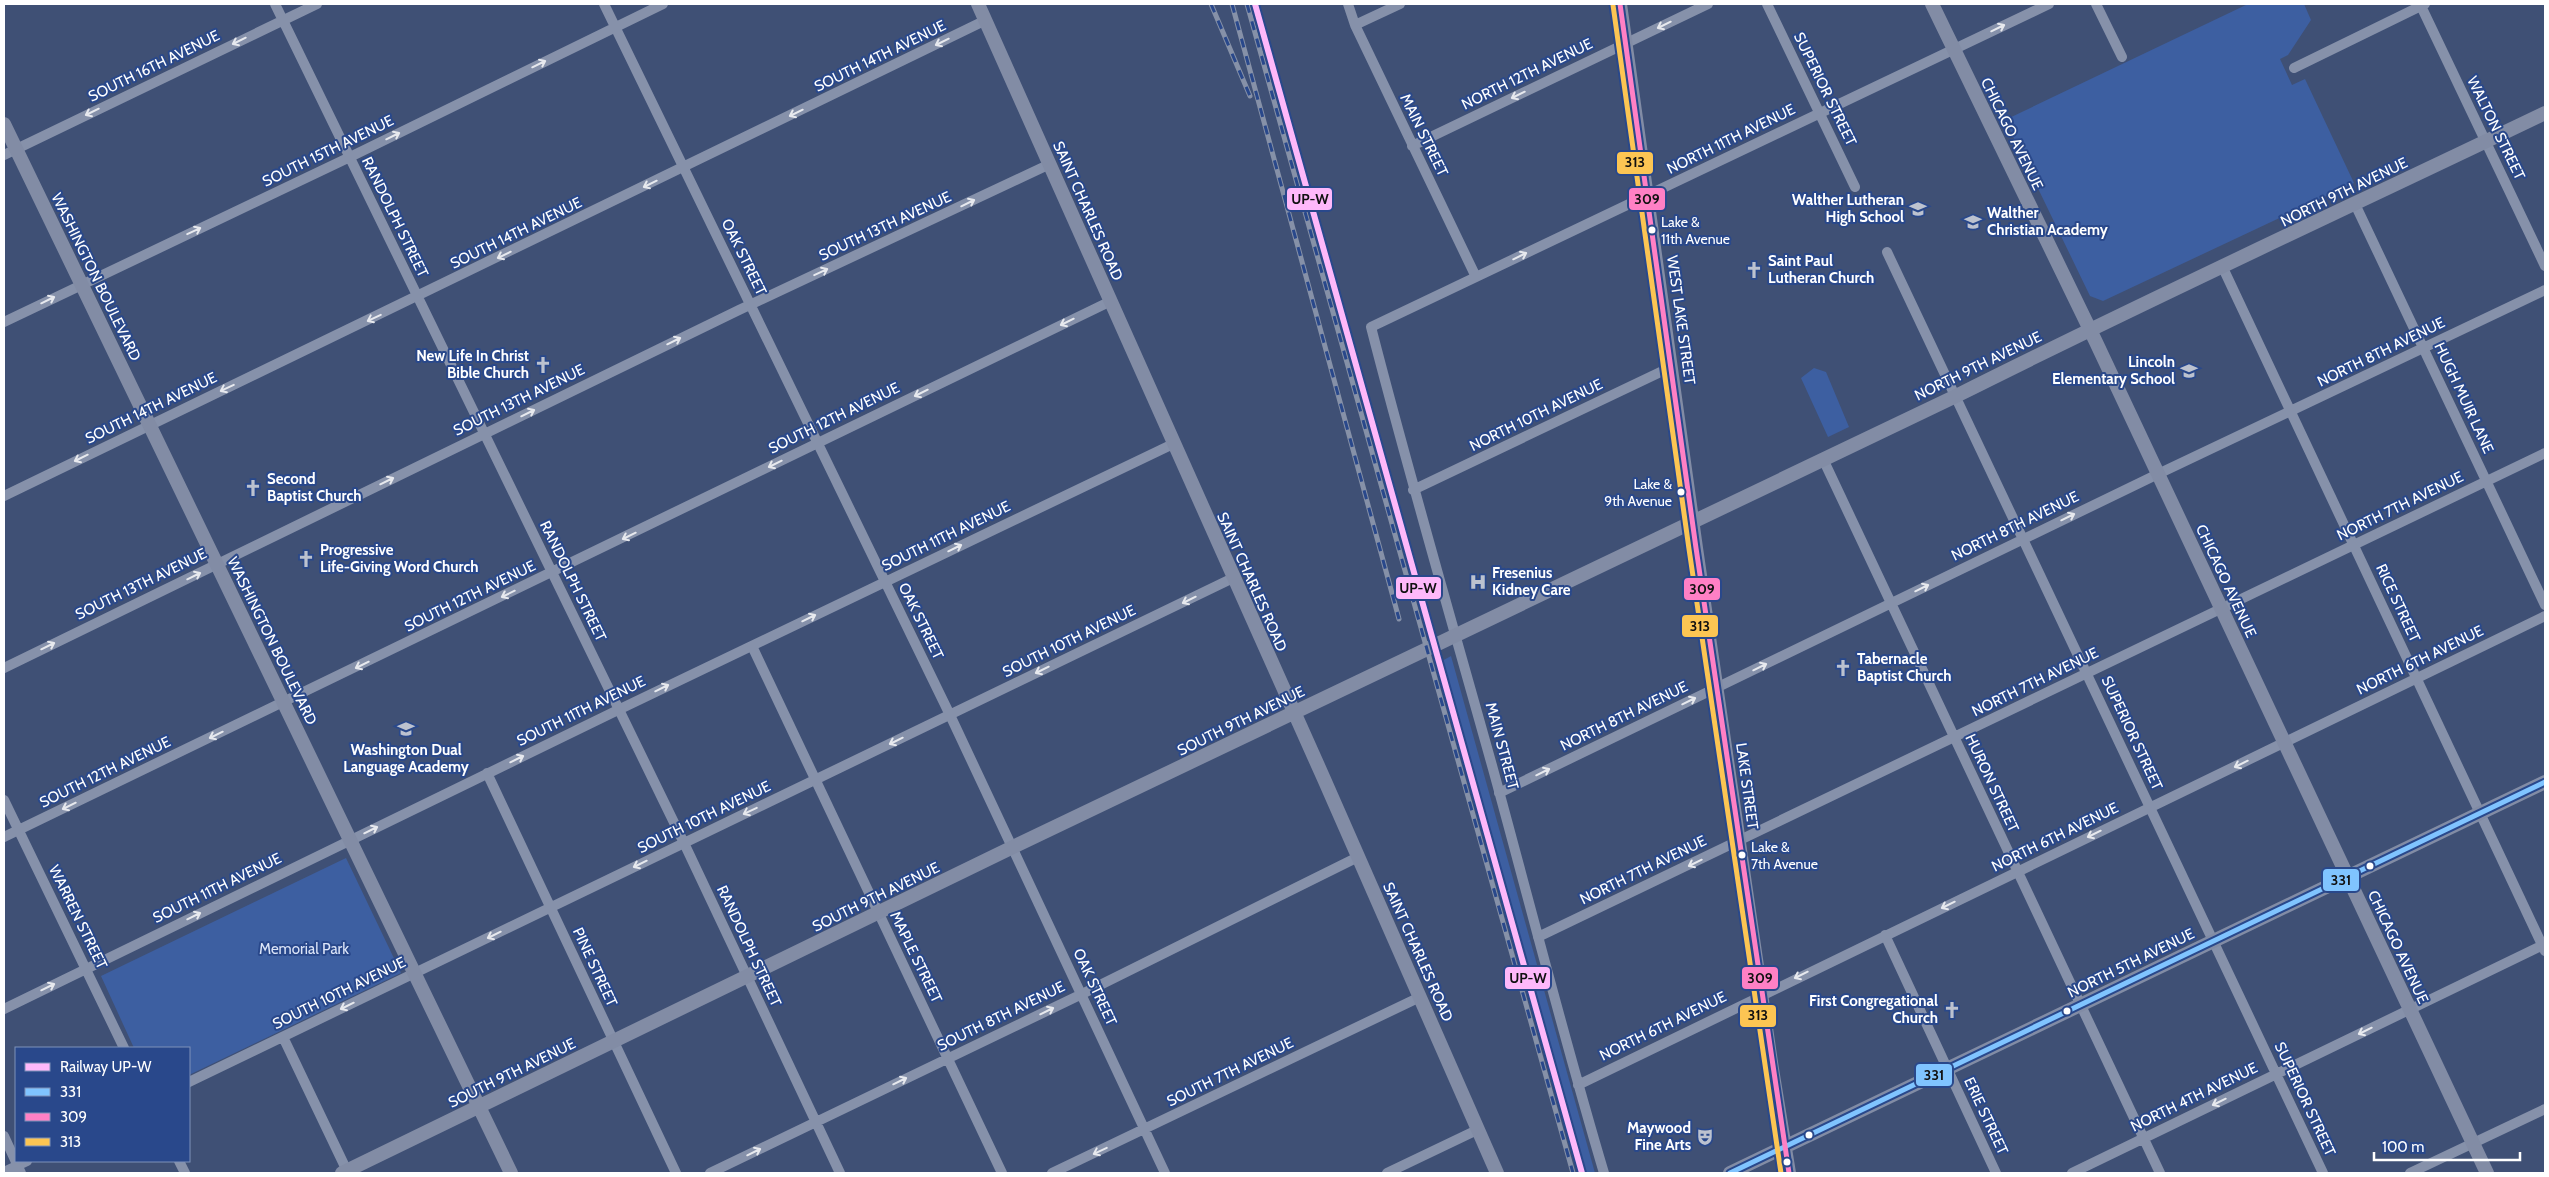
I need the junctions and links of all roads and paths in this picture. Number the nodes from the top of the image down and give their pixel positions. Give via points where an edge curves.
1 (275, 4) edge
2 (317, 4) edge
3 (604, 4) edge
4 (664, 4) edge
5 (978, 4) edge
6 (1348, 4) edge
7 (1400, 4) edge
8 (1620, 4) edge
9 (1708, 4) edge
10 (1767, 4) edge
11 (1932, 4) edge
12 (2049, 4) edge
13 (2096, 4) edge
14 (2422, 5) edge
15 (282, 20) junction
16 (986, 20) junction
17 (1355, 25) junction
18 (615, 26) junction
19 (1625, 44) junction
20 (1954, 49) junction
21 (2122, 57) dead end
22 (2294, 68) dead end
23 (1821, 113) junction
24 (2545, 113) edge
25 (4, 124) edge
26 (2486, 142) junction
27 (1412, 146) junction
28 (10, 152) edge
29 (350, 157) junction
30 (1050, 164) junction
31 (684, 168) junction
32 (1855, 187) dead end
33 (1646, 196) junction
34 (2356, 204) junction
35 (1887, 252) dead end
36 (2545, 266) edge
37 (2223, 268) junction
38 (1476, 277) junction
39 (81, 284) junction
40 (2545, 290) edge
41 (418, 297) junction
42 (1111, 301) junction
43 (751, 304) junction
44 (4, 322) edge
45 (1371, 327) joint
46 (2089, 329) junction
47 (2424, 348) junction
48 (1671, 367) junction
49 (1956, 396) junction
50 (2291, 412) junction
51 (151, 424) junction
52 (484, 434) junction
53 (818, 443) junction
54 (1173, 444) junction
55 (2545, 453) edge
56 (1823, 460) junction
57 (2158, 474) junction
58 (2486, 481) junction
59 (1413, 490) junction
60 (4, 496) edge
61 (1693, 522) junction
62 (2023, 539) junction
63 (2354, 545) junction
64 (217, 564) junction
65 (552, 573) junction
66 (1233, 578) junction
67 (885, 582) junction
68 (1891, 603) junction
69 (2545, 605) edge
70 (2222, 609) junction
71 (2545, 616) edge
72 (1456, 636) junction
73 (752, 646) junction
74 (1426, 650) joint
75 (4, 668) edge
76 (2087, 674) junction
77 (2417, 678) junction
78 (1716, 688) junction
79 (284, 702) junction
80 (618, 710) junction
81 (1294, 714) junction
82 (950, 715) junction
83 (1955, 737) junction
84 (2284, 742) junction
85 (487, 773) junction
86 (815, 780) junction
87 (2545, 782) edge
88 (1499, 793) junction
89 (4, 800) edge
90 (2150, 807) junction
91 (2480, 813) junction
92 (18, 830) junction
93 (4, 837) edge
94 (350, 840) junction
95 (1738, 842) junction
96 (684, 843) junction
97 (1013, 847) junction
98 (1358, 857) junction
99 (2018, 871) junction
100 (2347, 877) junction
101 (551, 907) junction
102 (879, 914) junction
103 (1885, 935) junction
104 (1538, 938) junction
105 (2214, 941) junction
106 (2544, 947) edge
107 (86, 969) junction
108 (415, 973) junction
109 (747, 978) junction
110 (1082, 994) junction
111 (1761, 995) junction
112 (1420, 998) junction
113 (2081, 1005) junction
114 (4, 1009) edge
115 (2409, 1010) junction
116 (283, 1037) junction
117 (614, 1042) junction
118 (124, 1047) edge
119 (948, 1058) junction
120 (1948, 1069) junction
121 (2276, 1074) junction
122 (190, 1082) edge
123 (1578, 1085) junction
124 (479, 1107) junction
125 (2545, 1108) edge
126 (816, 1122) junction
127 (1144, 1130) junction
128 (1477, 1130) junction
129 (4, 1136) edge
130 (2144, 1139) junction
131 (2473, 1143) junction
132 (1785, 1148) junction
133 (15, 1154) edge
134 (22, 1166) edge
135 (4, 1172) edge
136 (346, 1172) edge
137 (511, 1173) edge
138 (676, 1173) edge
139 (710, 1173) edge
140 (840, 1173) edge
141 (1002, 1173) edge
142 (1052, 1173) edge
143 (1165, 1173) edge
144 (1387, 1173) edge
145 (1496, 1173) edge
146 (1604, 1173) edge
147 (1730, 1173) edge
148 (1789, 1173) edge
149 (1996, 1173) edge
150 (2072, 1173) edge
151 (2160, 1173) edge
152 (2323, 1173) edge
153 (2410, 1173) edge
154 (2487, 1173) edge

1 - 15 street, RANDOLPH STREET
2 - 15 street, SOUTH 16TH AVENUE
3 - 18 street, OAK STREET
4 - 18 street, SOUTH 15TH AVENUE
5 - 16 street, SAINT CHARLES ROAD
6 - 17 street, MAIN STREET
7 - 17 street
8 - 19 street, WEST LAKE STREET
9 -> 19 street, NORTH 12TH AVENUE
10 - 23 street, SUPERIOR STREET
11 - 20 street, CHICAGO AVENUE
20 -> 12 street, NORTH 11TH AVENUE
13 - 21 street
14 - 22 street
14 - 26 street, WALTON STREET
15 -> 28 street, SOUTH 16TH AVENUE
15 - 29 street, RANDOLPH STREET
16 - 30 street, SAINT CHARLES ROAD
16 -> 31 street, SOUTH 14TH AVENUE
17 - 27 street, MAIN STREET
29 -> 18 street, SOUTH 15TH AVENUE
18 - 31 street, OAK STREET
19 -> 27 street, NORTH 12TH AVENUE
19 - 33 street, WEST LAKE STREET
20 - 23 street, NORTH 11TH AVENUE
20 - 46 street, CHICAGO AVENUE
23 - 32 street, SUPERIOR STREET
23 - 33 street, NORTH 11TH AVENUE
24 - 26 street, NORTH 9TH AVENUE
25 - 28 street, WASHINGTON BOULEVARD
26 - 34 street, NORTH 9TH AVENUE
26 - 36 street, WALTON STREET
27 - 38 street, MAIN STREET
28 - 39 street, WASHINGTON BOULEVARD
39 -> 29 street, SOUTH 15TH AVENUE
29 - 41 street, RANDOLPH STREET
30 - 42 street, SAINT CHARLES ROAD
43 -> 30 street, SOUTH 13TH AVENUE
31 -> 41 street, SOUTH 14TH AVENUE
31 - 43 street, OAK STREET
38 -> 33 street, NORTH 11TH AVENUE
33 - 48 street, WEST LAKE STREET
34 - 37 street, NORTH 9TH AVENUE
34 - 47 street, HUGH MUIR LANE
35 - 49 street, SUPERIOR STREET
37 - 46 street, NORTH 9TH AVENUE
37 - 50 street, RICE STREET
38 - 45 street, NORTH 11TH AVENUE
44 -> 39 street, SOUTH 15TH AVENUE
39 - 51 street, WASHINGTON BOULEVARD
40 - 47 street, NORTH 8TH AVENUE
41 -> 51 street, SOUTH 14TH AVENUE
41 - 52 street, RANDOLPH STREET
42 -> 53 street, SOUTH 12TH AVENUE
42 - 54 street, SAINT CHARLES ROAD
52 -> 43 street, SOUTH 13TH AVENUE
43 - 53 street, OAK STREET
45 - 59 street, MAIN STREET
46 - 49 street, NORTH 9TH AVENUE
46 - 57 street, CHICAGO AVENUE
47 - 50 street, NORTH 8TH AVENUE
47 - 58 street, HUGH MUIR LANE
48 - 59 street, NORTH 10TH AVENUE
48 - 61 street, WEST LAKE STREET
49 - 56 street, NORTH 9TH AVENUE
49 - 62 street, SUPERIOR STREET
50 - 57 street, NORTH 8TH AVENUE
50 - 63 street, RICE STREET
51 -> 60 street, SOUTH 14TH AVENUE
51 - 64 street, WASHINGTON BOULEVARD
64 -> 52 street, SOUTH 13TH AVENUE
52 - 65 street, RANDOLPH STREET
53 -> 65 street, SOUTH 12TH AVENUE
53 - 67 street, OAK STREET
54 - 66 street, SAINT CHARLES ROAD
67 -> 54 street, SOUTH 11TH AVENUE
55 - 58 street, NORTH 7TH AVENUE
56 - 61 street, NORTH 9TH AVENUE
56 - 68 street, HURON STREET
62 -> 57 street, NORTH 8TH AVENUE
57 - 70 street, CHICAGO AVENUE
58 - 63 street, NORTH 7TH AVENUE
58 - 69 street, HUGH MUIR LANE
59 - 72 street, MAIN STREET
61 - 72 street, NORTH 9TH AVENUE
61 - 78 street, LAKE STREET
68 -> 62 street, NORTH 8TH AVENUE
62 - 76 street, SUPERIOR STREET
63 - 70 street, NORTH 7TH AVENUE
63 - 77 street, RICE STREET
75 -> 64 street, SOUTH 13TH AVENUE
64 - 79 street, WASHINGTON BOULEVARD
65 -> 79 street, SOUTH 12TH AVENUE
65 - 80 street, RANDOLPH STREET
66 - 81 street, SAINT CHARLES ROAD
66 -> 82 street, SOUTH 10TH AVENUE
73 -> 67 street, SOUTH 11TH AVENUE
67 - 82 street, OAK STREET
78 -> 68 street, NORTH 8TH AVENUE
68 - 83 street, HURON STREET
70 - 76 street, NORTH 7TH AVENUE
70 - 84 street, CHICAGO AVENUE
71 - 77 street, NORTH 6TH AVENUE
72 - 74 street, NORTH 9TH AVENUE
72 - 88 street, MAIN STREET
80 -> 73 street, SOUTH 11TH AVENUE
73 - 86 street, MAPLE STREET
74 - 81 street, SOUTH 9TH AVENUE
76 - 83 street, NORTH 7TH AVENUE
76 - 90 street, SUPERIOR STREET
77 - 84 street, NORTH 6TH AVENUE
77 - 91 street, RICE STREET
88 -> 78 street, NORTH 8TH AVENUE
78 - 95 street, LAKE STREET
79 -> 92 street, SOUTH 12TH AVENUE
79 - 94 street, WASHINGTON BOULEVARD
85 -> 80 street, SOUTH 11TH AVENUE
80 - 96 street, RANDOLPH STREET
81 - 97 street, SOUTH 9TH AVENUE
81 - 98 street, SAINT CHARLES ROAD
82 -> 86 street, SOUTH 10TH AVENUE
82 - 97 street, OAK STREET
83 - 95 street, NORTH 7TH AVENUE
83 - 99 street, HURON STREET
84 -> 90 street, NORTH 6TH AVENUE
84 - 100 street, CHICAGO AVENUE
94 -> 85 street, SOUTH 11TH AVENUE
85 - 101 street, PINE STREET
86 -> 96 street, SOUTH 10TH AVENUE
86 - 102 street, MAPLE STREET
87 - 91 street, NORTH 5TH AVENUE
88 - 104 street, MAIN STREET
89 - 92 street, WARREN STREET
90 -> 99 street, NORTH 6TH AVENUE
90 - 105 street, SUPERIOR STREET
91 - 100 street, NORTH 5TH AVENUE
91 - 106 street, RICE STREET
92 - 93 street, SOUTH 12TH AVENUE
92 - 107 street, WARREN STREET
107 -> 94 street, SOUTH 11TH AVENUE
94 - 108 street, WASHINGTON BOULEVARD
95 -> 104 street, NORTH 7TH AVENUE
95 - 111 street, LAKE STREET
96 -> 101 street, SOUTH 10TH AVENUE
96 - 109 street, RANDOLPH STREET
97 - 102 street, SOUTH 9TH AVENUE
97 - 110 street, OAK STREET
98 - 110 street, SOUTH 8TH AVENUE
98 - 112 street, SAINT CHARLES ROAD
99 -> 103 street, NORTH 6TH AVENUE
99 - 113 street, HURON STREET
100 - 105 street, NORTH 5TH AVENUE
100 - 115 street, CHICAGO AVENUE
101 -> 108 street, SOUTH 10TH AVENUE
101 - 117 street, PINE STREET
102 - 109 street, SOUTH 9TH AVENUE
102 - 119 street, MAPLE STREET
103 -> 111 street, NORTH 6TH AVENUE
103 - 120 street, ERIE STREET
104 - 123 street, MAIN STREET
105 - 113 street, NORTH 5TH AVENUE
105 - 121 street, SUPERIOR STREET
106 - 115 street, NORTH 4TH AVENUE
114 -> 107 street, SOUTH 11TH AVENUE
107 - 118 street, WARREN STREET
108 -> 116 street, SOUTH 10TH AVENUE
108 - 124 street, WASHINGTON BOULEVARD
109 - 117 street, SOUTH 9TH AVENUE
109 - 126 street, RANDOLPH STREET
119 -> 110 street, SOUTH 8TH AVENUE
110 - 127 street, OAK STREET
111 - 123 street, NORTH 6TH AVENUE
111 - 132 street, LAKE STREET
112 - 127 street, SOUTH 7TH AVENUE
112 - 128 street, SAINT CHARLES ROAD
113 - 120 street, NORTH 5TH AVENUE
113 - 130 street, HURON STREET
115 -> 121 street, NORTH 4TH AVENUE
115 - 131 street, CHICAGO AVENUE
116 - 122 street, SOUTH 10TH AVENUE
116 - 136 street
117 - 124 street, SOUTH 9TH AVENUE
117 - 138 street, PINE STREET
126 -> 119 street, SOUTH 8TH AVENUE
119 - 141 street, MAPLE STREET
120 - 132 street, NORTH 5TH AVENUE
120 - 149 street, ERIE STREET
121 -> 130 street, NORTH 4TH AVENUE
121 - 152 street, SUPERIOR STREET
123 - 146 street, MAIN STREET
124 - 136 street, SOUTH 9TH AVENUE
124 - 137 street, WASHINGTON BOULEVARD
125 - 131 street
139 -> 126 street, SOUTH 8TH AVENUE
126 - 140 street, RANDOLPH STREET
127 -> 142 street, SOUTH 7TH AVENUE
127 - 143 street, OAK STREET
128 - 144 street
128 - 145 street, SAINT CHARLES ROAD
129 - 133 street
130 - 150 street, NORTH 4TH AVENUE
130 - 151 street, HURON STREET
131 - 153 street
131 - 154 street, CHICAGO AVENUE
132 - 147 street, NORTH 5TH AVENUE
132 - 148 street, LAKE STREET
134 - 135 street

